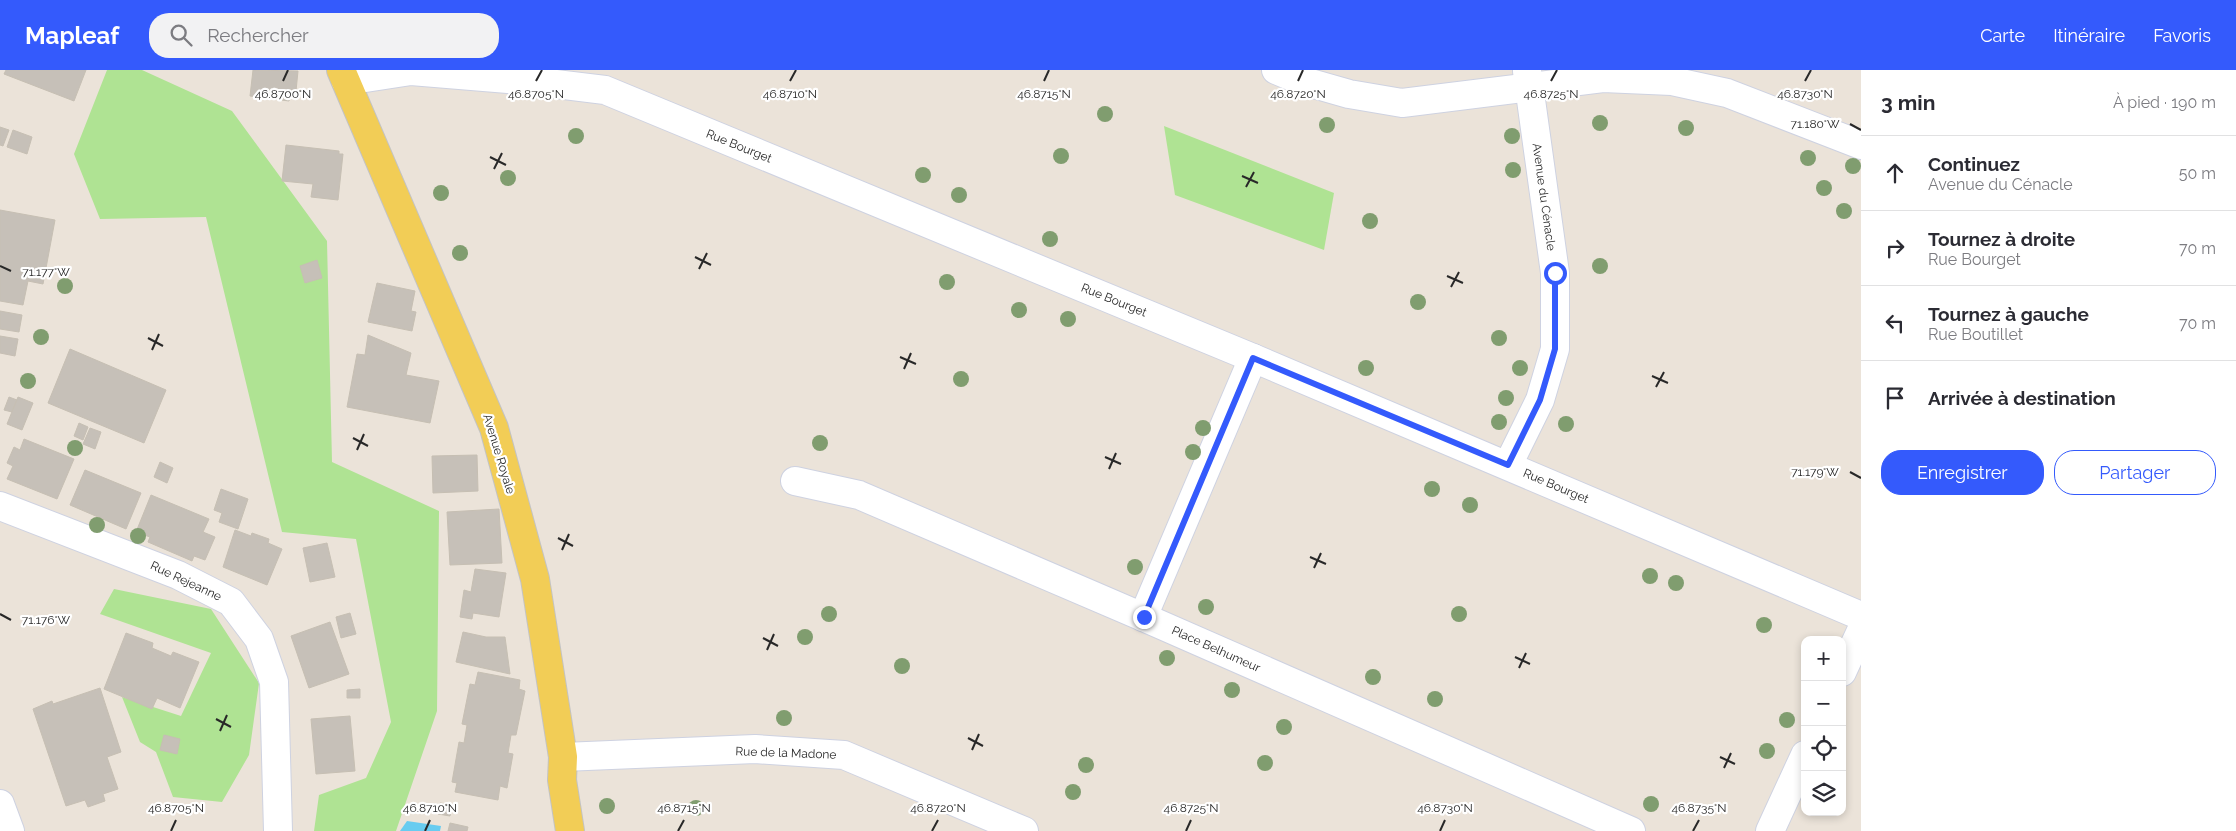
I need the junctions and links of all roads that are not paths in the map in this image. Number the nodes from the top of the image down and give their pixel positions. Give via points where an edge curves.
1 (1276, 70) edge
2 (343, 75) edge
3 (533, 75) edge
4 (1528, 79) edge
5 (1861, 145) edge
6 (1253, 358) junction
7 (1508, 465) junction
8 (795, 482) dead end
9 (0, 506) edge
10 (1861, 616) edge
11 (1144, 617) junction
12 (1861, 631) edge
13 (1846, 663) edge
14 (564, 757) junction
15 (1801, 764) edge
16 (0, 804) edge
17 (10, 831) edge
18 (278, 831) edge
19 (570, 831) edge
20 (1024, 831) edge
21 (1631, 831) edge
22 (1770, 831) edge

1 - 4 street via 1349,94 1402,103
2 - 3 street, Rue Bourget via 411,71
2 - 14 main road, Avenue Royale via 494,428 535,579
3 - 6 street, Rue Bourget via 605,90
4 - 5 street via 1672,81 1728,93
4 - 7 street, Avenue du Cénacle via 1555,273 1555,349 1540,400
6 - 7 street, Rue Bourget
6 - 11 street
7 - 10 street, Rue Bourget
8 - 11 street, Place Belhumeur via 859,496
9 - 18 street, Rue Rejeanne via 178,575 231,602 259,639 274,682
11 - 21 street, Place Belhumeur
12 - 13 street
14 - 19 main road, Avenue Royale via 562,780
14 - 20 street, Rue de la Madone via 755,750 844,755
15 - 22 street
16 - 17 street

